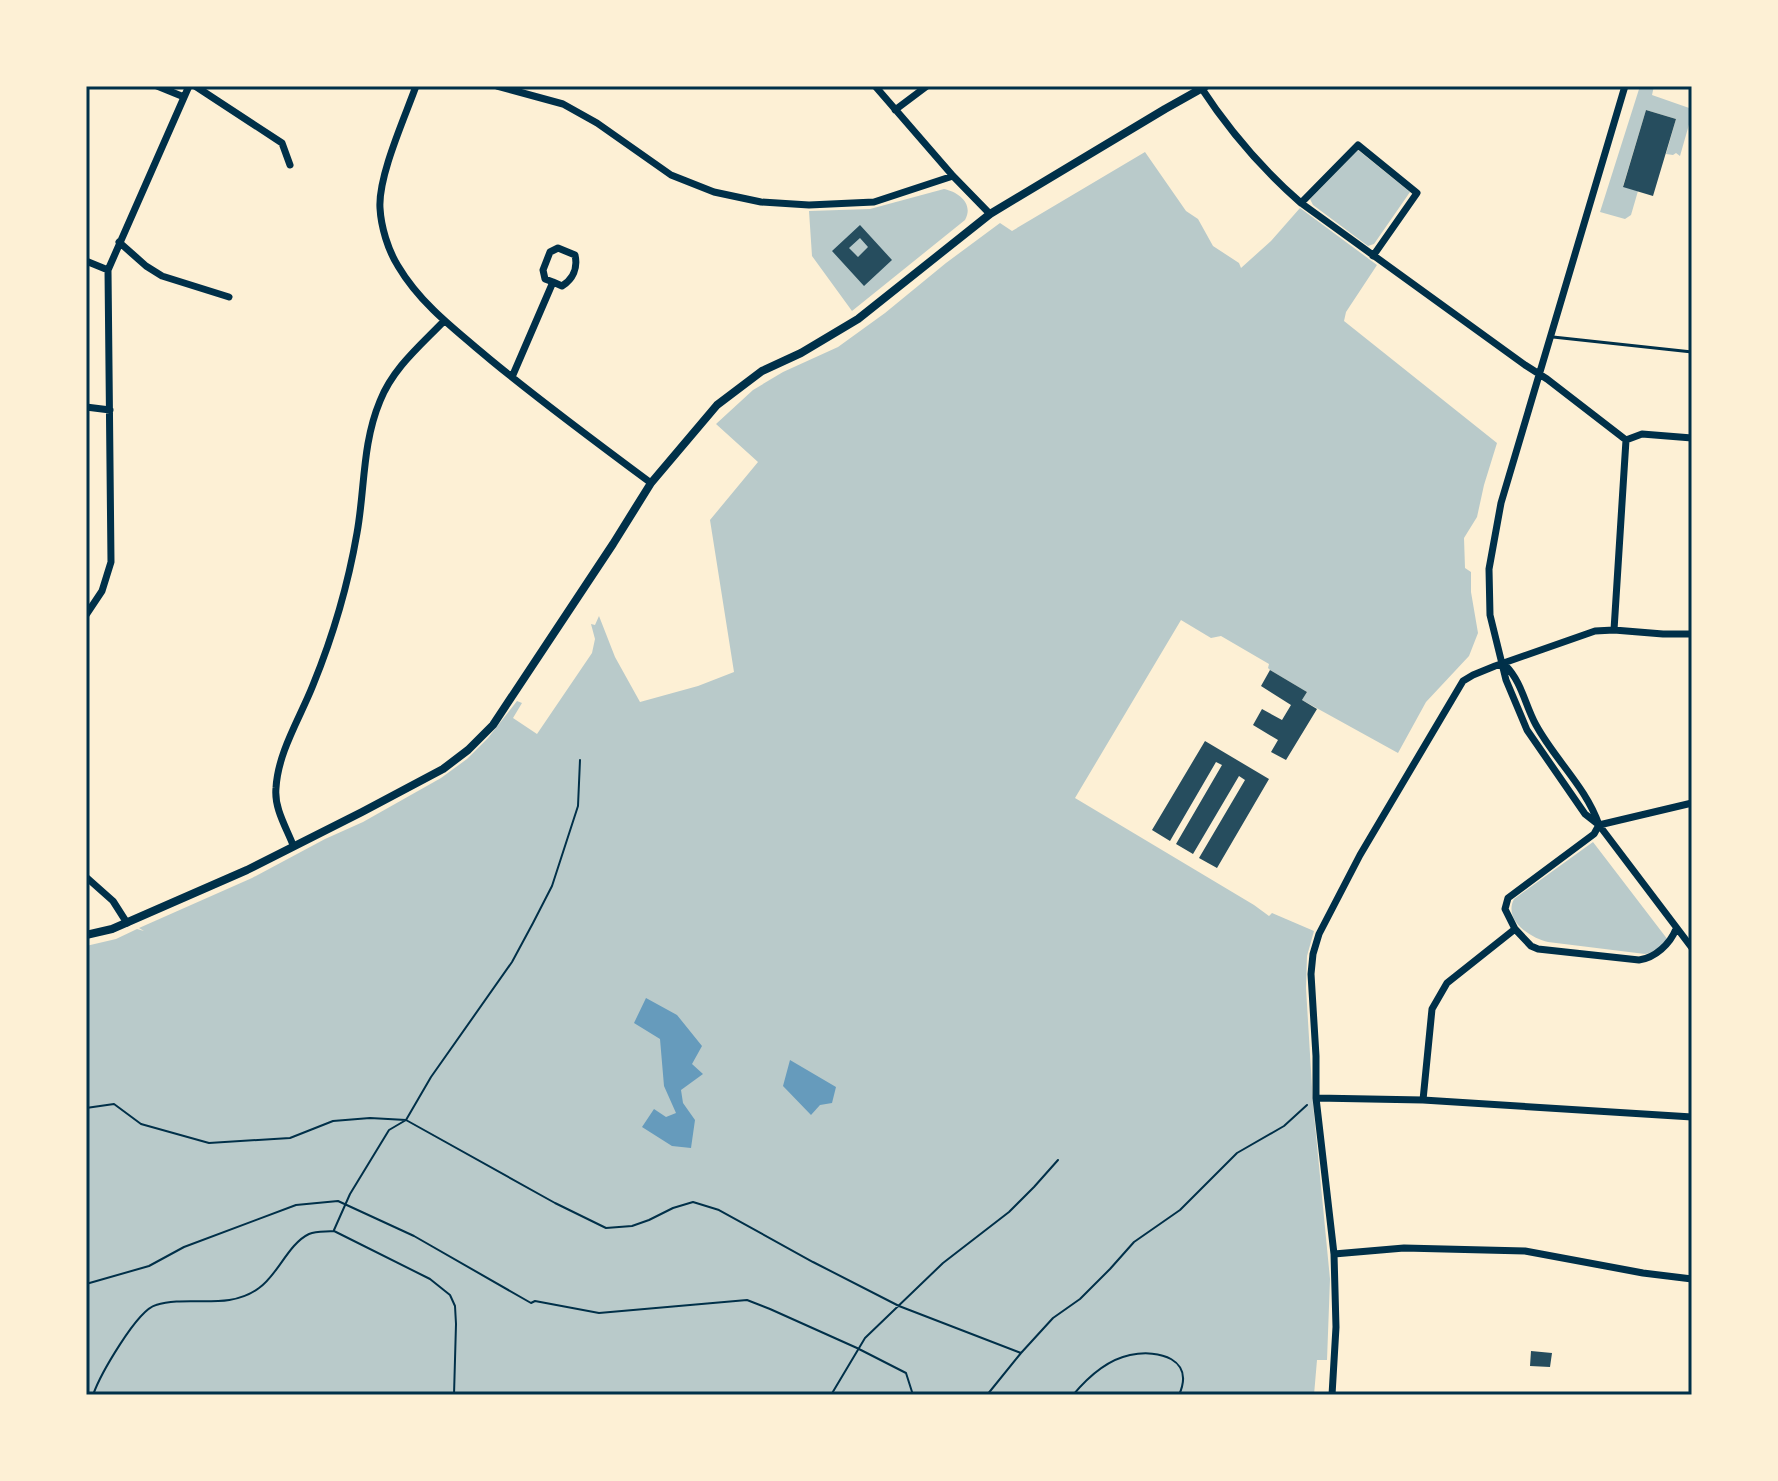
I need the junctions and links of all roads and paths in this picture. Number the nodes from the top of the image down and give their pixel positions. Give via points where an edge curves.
1 (157, 86) edge
2 (192, 86) edge
3 (416, 86) edge
4 (497, 86) edge
5 (875, 86) edge
6 (927, 86) edge
7 (1625, 86) edge
8 (1203, 87) edge
9 (184, 97) junction
10 (895, 110) junction
11 (290, 165) dead end
12 (953, 176) junction
13 (1301, 203) junction
14 (990, 214) junction
15 (119, 242) junction
16 (1373, 256) junction
17 (86, 261) edge
18 (108, 270) junction
19 (553, 282) junction
20 (229, 297) dead end
21 (444, 321) junction
22 (1551, 337) junction
23 (1692, 352) edge
24 (1539, 376) junction
25 (512, 377) junction
26 (86, 407) edge
27 (110, 410) junction
28 (1692, 438) edge
29 (1626, 440) junction
30 (651, 483) junction
31 (86, 615) edge
32 (1614, 630) junction
33 (1692, 634) edge
34 (1503, 663) junction
35 (580, 760) dead end
36 (1692, 803) edge
37 (1599, 825) junction
38 (293, 845) junction
39 (86, 877) edge
40 (127, 923) junction
41 (1515, 929) junction
42 (1676, 929) junction
43 (86, 935) edge
44 (1692, 948) edge
45 (1316, 1098) junction
46 (1423, 1100) junction
47 (86, 1108) edge
48 (1692, 1117) edge
49 (406, 1120) junction
50 (1058, 1160) dead end
51 (345, 1204) junction
52 (334, 1231) junction
53 (1334, 1254) junction
54 (1692, 1279) edge
55 (86, 1284) edge
56 (899, 1306) junction
57 (857, 1348) junction
58 (1021, 1353) junction
59 (93, 1395) edge
60 (454, 1395) edge
61 (831, 1395) edge
62 (913, 1395) edge
63 (987, 1395) edge
64 (1073, 1395) edge
65 (1179, 1395) edge
66 (1332, 1395) edge

1 - 9 street
2 - 9 street
2 - 11 street via 282,143
3 - 21 street via 384,175 380,210 396,264
4 - 12 street via 563,104 671,175 761,202 874,202
5 - 10 street
6 - 10 street
7 - 22 street
8 - 13 street via 1241,142
8 - 14 street
9 - 15 street
10 - 12 street
12 - 14 street
13 - 16 street
13 - 16 street via 1358,145 1417,193
14 - 30 street via 838,333 738,387
15 - 18 street
15 - 20 street via 162,276
16 - 24 street
17 - 18 street
18 - 27 street
19 - 19 street via 545,279 543,270 550,252 558,248 575,255 570,281 562,286
19 - 25 street
21 - 25 street
21 - 38 street via 397,369 370,428 345,592 318,674 281,758 275,789
22 - 23 lane
22 - 24 street
24 - 29 street
24 - 34 street via 1512,460 1489,569 1490,615
25 - 30 street
26 - 27 street
27 - 31 street via 111,562 102,591
28 - 29 street via 1642,434
29 - 32 street
30 - 38 street via 493,725 443,769
32 - 33 street
32 - 34 street via 1595,631
34 - 37 street via 1515,675 1536,725
34 - 45 street via 1463,681 1376,825 1319,934 1311,974
35 - 49 path via 578,806 552,886 512,962
36 - 37 street
37 - 41 street via 1508,898 1505,909
37 - 42 street
38 - 40 street
39 - 40 street via 113,901
40 - 43 street
41 - 42 street via 1538,949 1639,960 1655,955
41 - 46 street via 1447,983 1432,1009
42 - 44 street
45 - 46 street
45 - 53 street
45 - 58 path via 1284,1126 1237,1153 1180,1210 1134,1242
46 - 48 street
47 - 49 path via 114,1104 141,1124 209,1143 290,1138 333,1121
49 - 51 path via 389,1130
49 - 56 path via 606,1228 632,1226 693,1202 719,1210
50 - 56 path via 1009,1212 943,1263
51 - 52 path
51 - 55 path via 296,1205 184,1247 149,1266
51 - 57 path via 414,1236 531,1303 599,1313 747,1300
52 - 59 path via 306,1235 257,1290 223,1302 153,1305 129,1330
52 - 60 path via 430,1279 450,1295 456,1324
53 - 54 street via 1404,1248 1525,1251
53 - 66 street
56 - 57 path
56 - 58 path
57 - 61 path
57 - 62 path via 906,1373
58 - 63 path
64 - 65 path via 1102,1367 1129,1355 1154,1353 1174,1359 1183,1372

